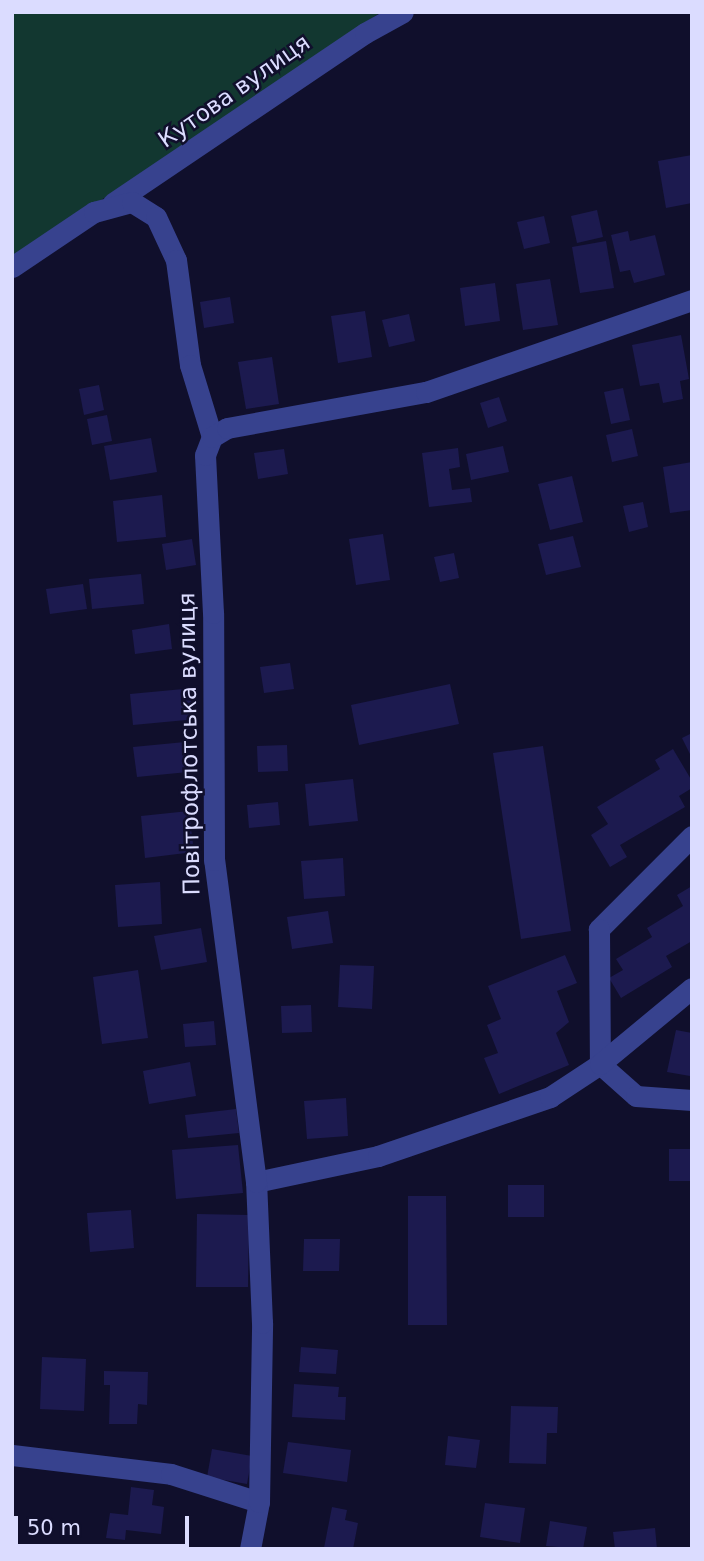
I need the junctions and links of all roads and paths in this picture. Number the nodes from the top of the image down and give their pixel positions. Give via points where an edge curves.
1 (403, 12) edge
2 (94, 212) junction
3 (12, 267) edge
4 (692, 300) edge
5 (212, 436) junction
6 (692, 836) edge
7 (692, 988) edge
8 (600, 1064) junction
9 (692, 1100) edge
10 (256, 1182) junction
11 (12, 1455) edge
12 (259, 1502) junction
13 (250, 1549) edge

1 - 2 street, Кутова вулиця via 365,33 127,197
2 - 3 street, Кутова вулиця
2 - 5 street, Кутова вулиця via 132,202 156,217 171,245 190,365
4 - 5 street via 426,392 228,428
5 - 10 street, Повітрофлотська вулиця via 205,455 213,613 214,860
6 - 8 street via 598,929
7 - 8 street
8 - 9 street via 636,1096
8 - 10 street via 550,1097 481,1122 378,1156
10 - 12 street, Повітрофлотська вулиця via 262,1323
11 - 12 street via 171,1474
12 - 13 street, Повітрофлотська вулиця

